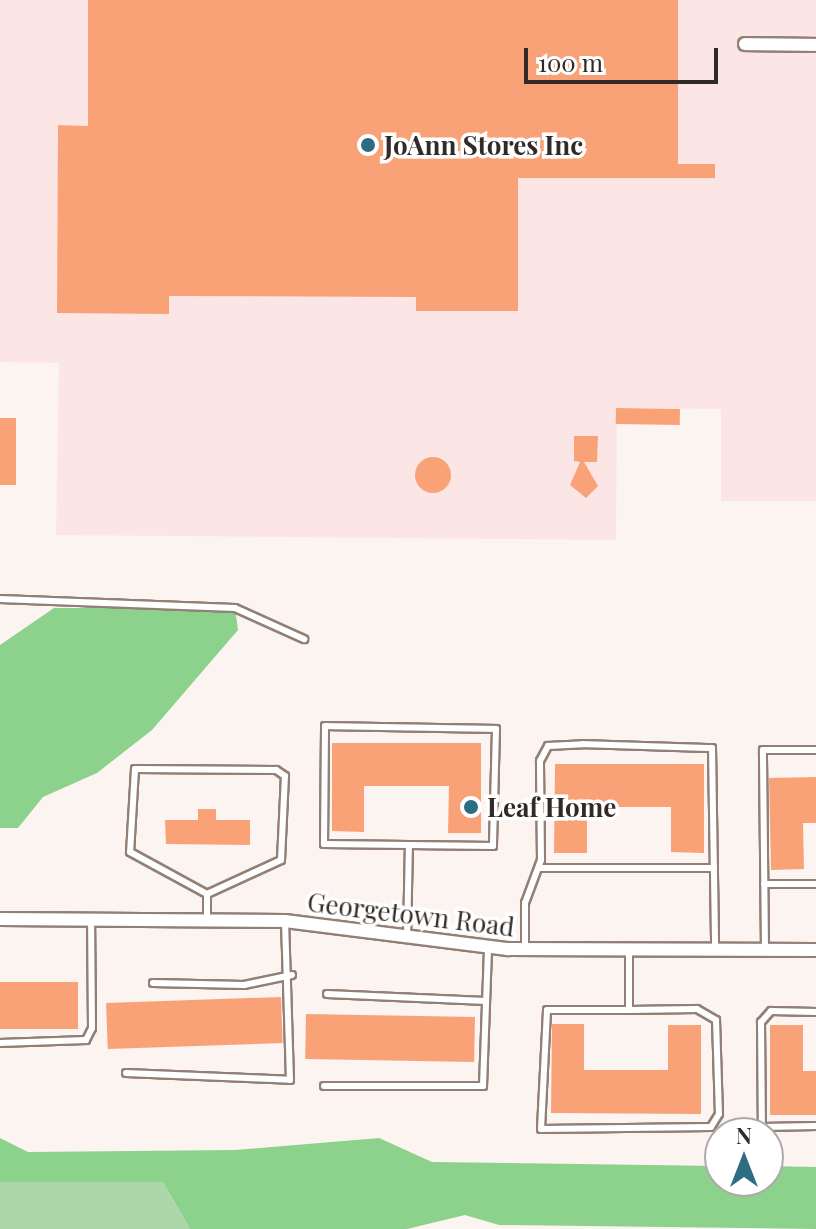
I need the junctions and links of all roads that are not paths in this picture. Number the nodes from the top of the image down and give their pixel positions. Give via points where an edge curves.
1 (745, 44) dead end
2 (816, 45) edge
3 (0, 599) edge
4 (304, 639) dead end
5 (816, 750) edge
6 (409, 845) junction
7 (539, 868) junction
8 (714, 868) junction
9 (764, 884) junction
10 (816, 884) edge
11 (207, 894) junction
12 (0, 919) edge
13 (91, 919) junction
14 (207, 919) junction
15 (285, 921) junction
16 (407, 938) junction
17 (488, 948) junction
18 (525, 949) junction
19 (629, 949) junction
20 (715, 949) junction
21 (765, 949) junction
22 (816, 950) edge
23 (292, 975) junction
24 (153, 983) dead end
25 (327, 994) dead end
26 (486, 1001) junction
27 (629, 1010) junction
28 (816, 1012) edge
29 (0, 1043) edge
30 (126, 1073) dead end
31 (324, 1086) dead end
32 (816, 1126) edge

1 - 2 street
3 - 4 lane via 235,608
5 - 9 lane via 763,750
6 - 6 lane via 324,844 325,726 496,729 493,846
6 - 16 lane
7 - 8 lane
7 - 8 lane via 543,753 548,746 583,744 712,748
7 - 18 lane via 525,903
8 - 20 lane
9 - 10 lane
9 - 21 lane
11 - 11 lane via 130,852 135,769 276,770 285,776 281,860
11 - 14 lane
12 - 13 street, Georgetown Road
13 - 14 street, Georgetown Road
13 - 29 lane via 92,1028 86,1040
14 - 15 street, Georgetown Road
15 - 16 street, Georgetown Road
15 - 23 lane
16 - 17 street, Georgetown Road
17 - 18 street, Georgetown Road
17 - 26 lane
18 - 19 street, Georgetown Road
19 - 20 street, Georgetown Road
19 - 27 lane
20 - 21 street, Georgetown Road
21 - 22 street, Georgetown Road
23 - 24 lane via 244,985
23 - 30 lane via 290,1080
25 - 26 lane
26 - 31 lane via 483,1086
27 - 27 lane via 547,1010 541,1129 711,1127 719,1114 716,1020 697,1009
28 - 32 lane via 771,1011 761,1022 762,1127

